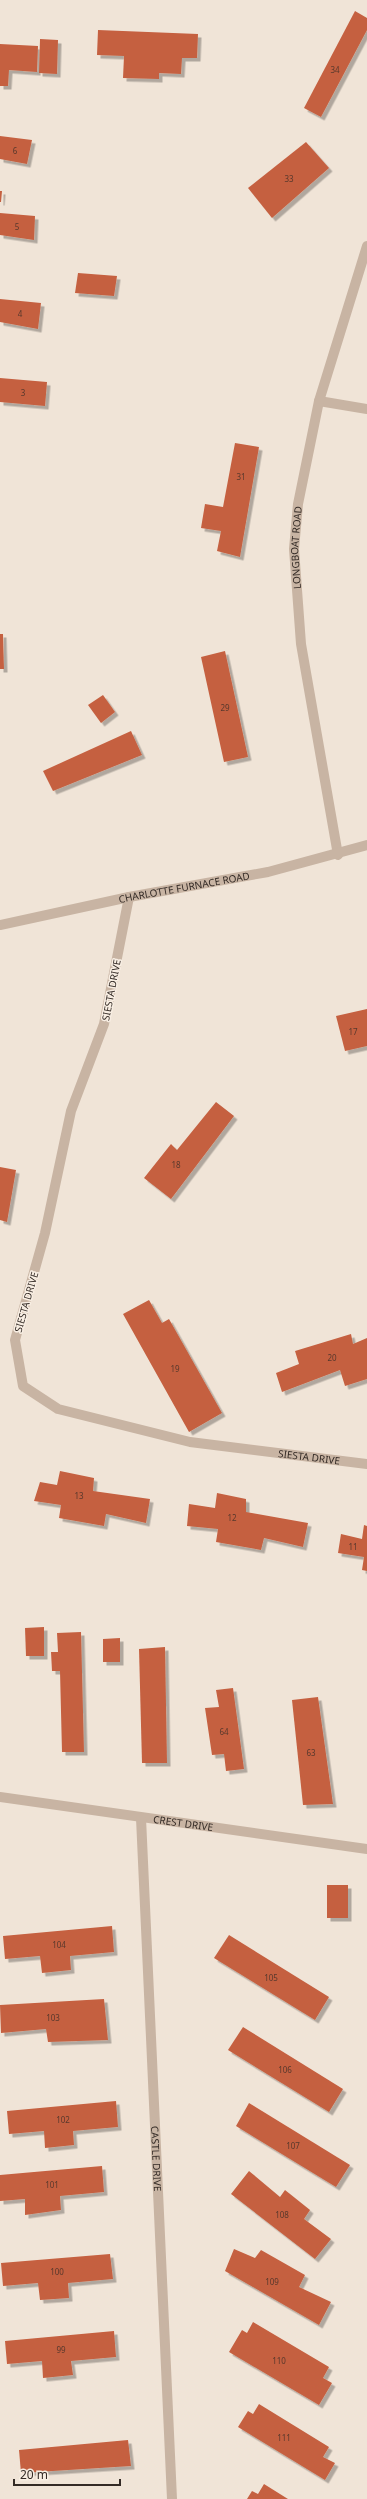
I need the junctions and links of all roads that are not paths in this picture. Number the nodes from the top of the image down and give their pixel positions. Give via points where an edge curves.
1 (367, 246) edge
2 (319, 401) junction
3 (367, 409) edge
4 (367, 845) edge
5 (338, 855) junction
6 (129, 897) junction
7 (0, 925) edge
8 (367, 1464) edge
9 (0, 1797) edge
10 (141, 1818) junction
11 (367, 1849) edge
12 (172, 2499) edge

1 - 2 street, LONGBOAT ROAD
2 - 3 street
2 - 5 street, LONGBOAT ROAD via 298,504 294,549 301,644
4 - 5 street, CHARLOTTE FURNACE ROAD
5 - 6 street, CHARLOTTE FURNACE ROAD via 268,872
6 - 7 street, CHARLOTTE FURNACE ROAD
6 - 8 street, SIESTA DRIVE via 104,1024 71,1111 45,1233 15,1340 23,1386 58,1409 190,1442
9 - 10 street, CREST DRIVE
10 - 11 street, CREST DRIVE
10 - 12 street, CASTLE DRIVE

